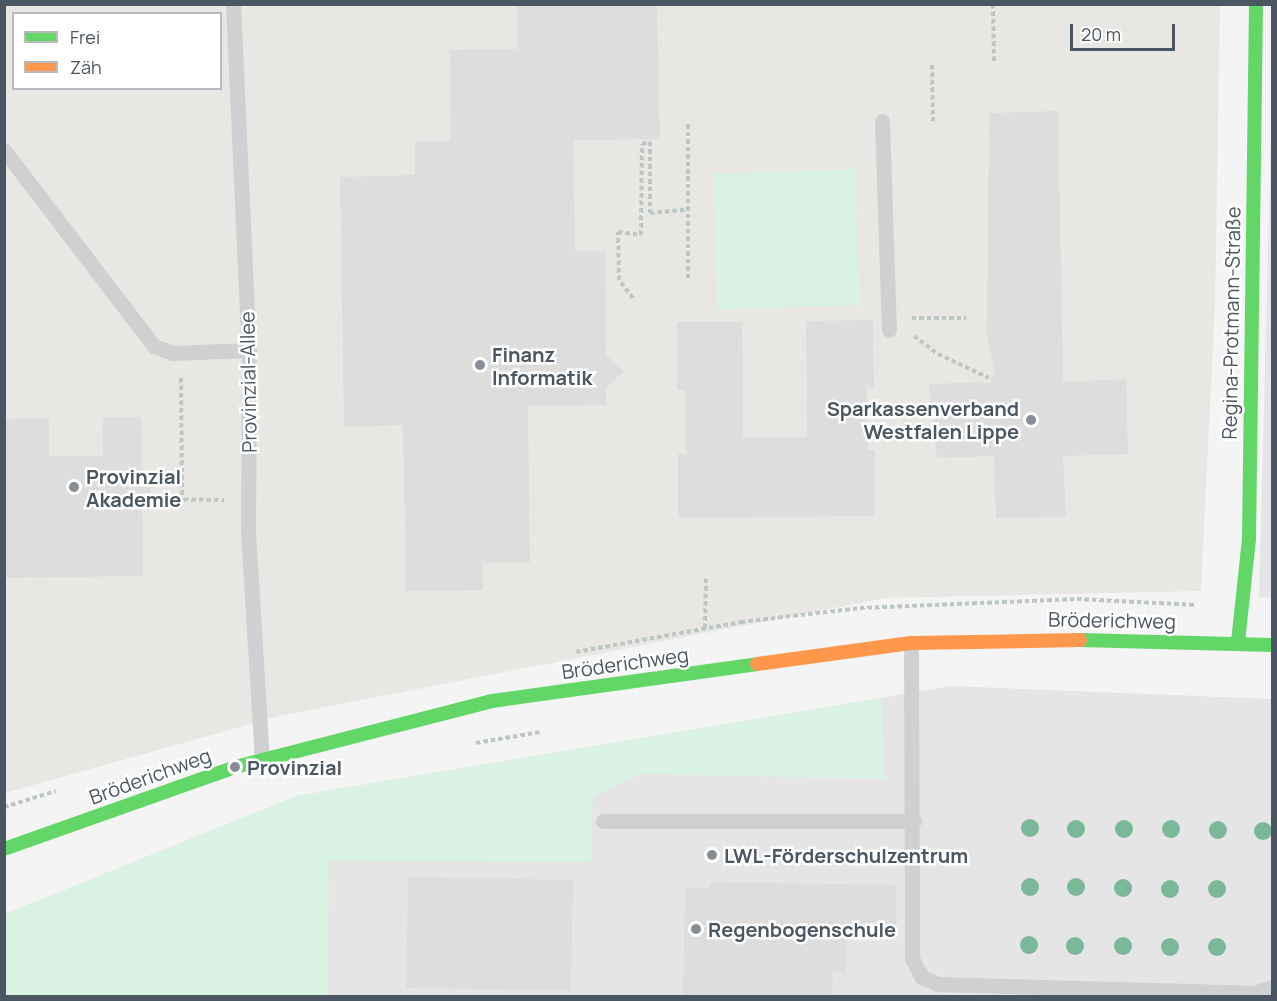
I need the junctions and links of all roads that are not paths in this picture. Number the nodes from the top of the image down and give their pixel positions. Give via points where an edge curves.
1 (233, 4) edge
2 (1256, 4) edge
3 (882, 121) dead end
4 (4, 150) edge
5 (889, 324) road end
6 (249, 350) junction
7 (1238, 642) junction
8 (911, 643) junction
9 (1272, 645) edge
10 (262, 759) junction
11 (603, 821) dead end
12 (914, 821) junction
13 (4, 849) edge
14 (1272, 987) edge

1 - 6 lane, Provinzial-Allee
2 - 7 street, Regina-Protmann-Straße via 1249,539
3 - 5 lane
4 - 6 lane via 154,346 181,352
6 - 10 lane, Provinzial-Allee via 249,501
7 - 8 street, Bröderichweg via 1111,639
7 - 9 street, Bröderichweg
8 - 10 street, Bröderichweg via 492,701
8 - 12 lane
10 - 13 street, Bröderichweg
11 - 12 lane
12 - 14 lane via 912,958 917,972 929,982 1254,993

